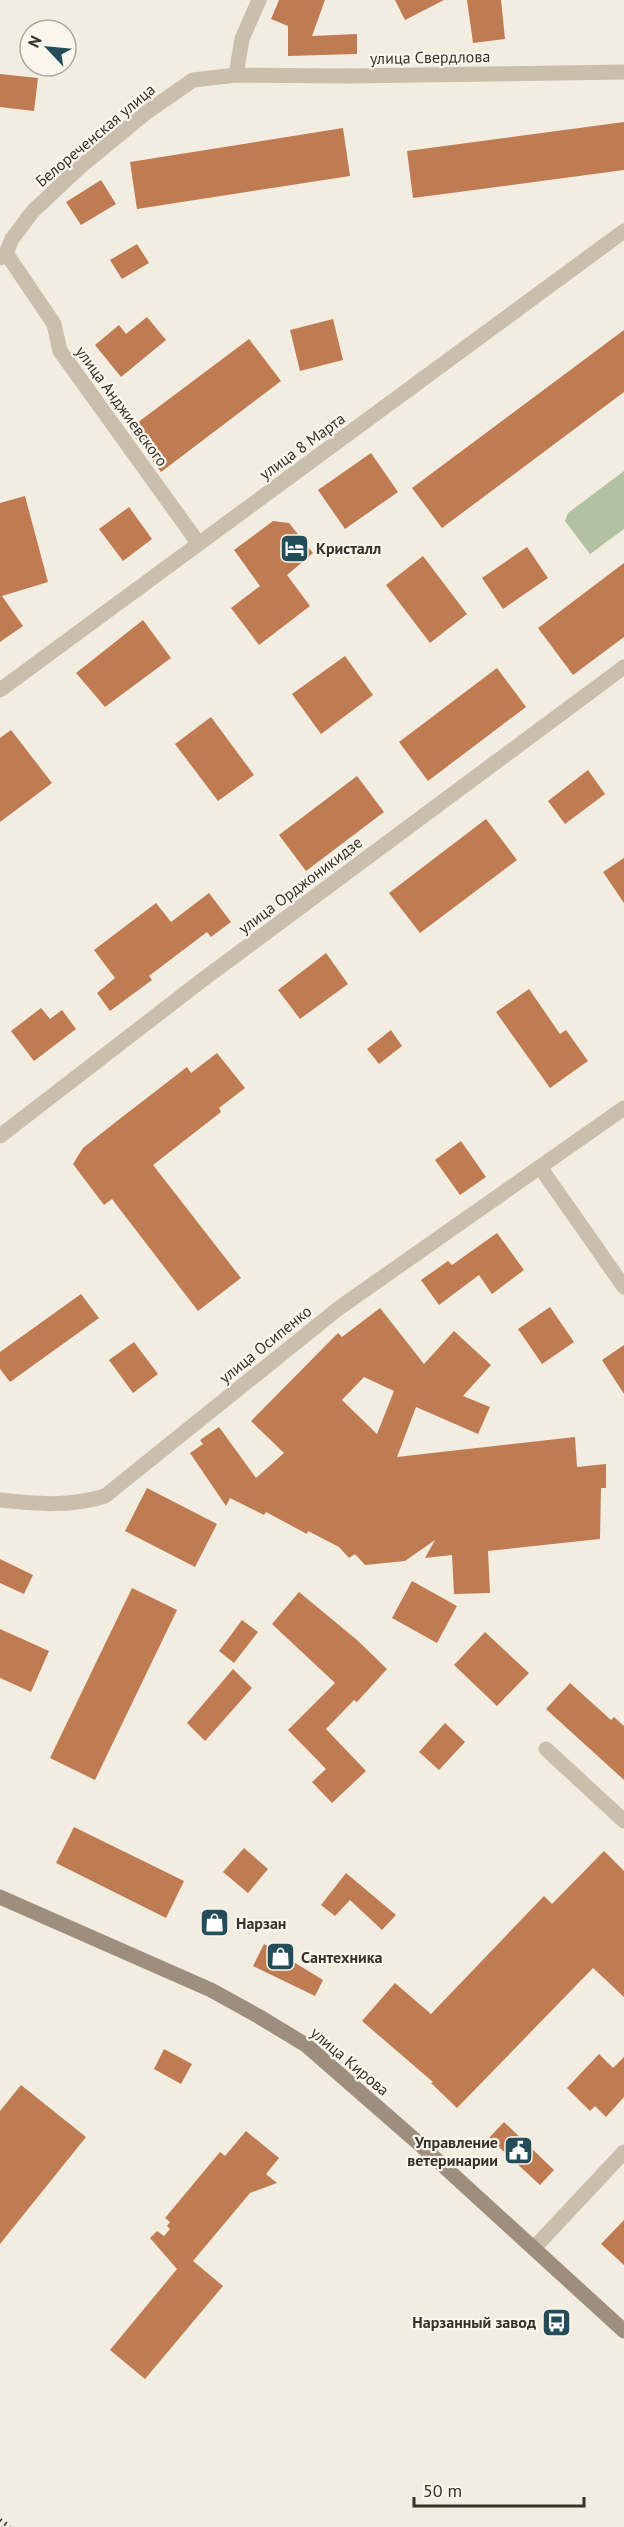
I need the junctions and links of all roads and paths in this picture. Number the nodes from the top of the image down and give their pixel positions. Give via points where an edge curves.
1 (259, 0) edge
2 (624, 72) edge
3 (236, 75) junction
4 (624, 231) edge
5 (3, 256) edge
6 (199, 544) junction
7 (624, 668) edge
8 (0, 690) edge
9 (624, 1108) edge
10 (0, 1136) edge
11 (540, 1167) junction
12 (624, 1287) edge
13 (0, 1500) edge
14 (546, 1749) dead end
15 (624, 1821) edge
16 (0, 1897) edge
17 (624, 2152) edge
18 (534, 2248) junction
19 (624, 2331) edge

1 - 3 street via 242,39
2 - 3 street, улица Свердлова
3 - 5 street, Белореченская улица via 193,80 147,112 33,211
4 - 6 street, улица 8 Марта
5 - 6 street, улица Анджиевского via 54,324 60,351
6 - 8 street, улица 8 Марта
7 - 10 street, улица Орджоникидзе via 201,981
9 - 11 street, улица Осипенко
11 - 12 street
11 - 13 street, улица Осипенко via 339,1308 105,1496 52,1505
14 - 15 street
16 - 18 street, улица Кирова via 211,1990 306,2045
17 - 18 street
18 - 19 street, улица Кирова

